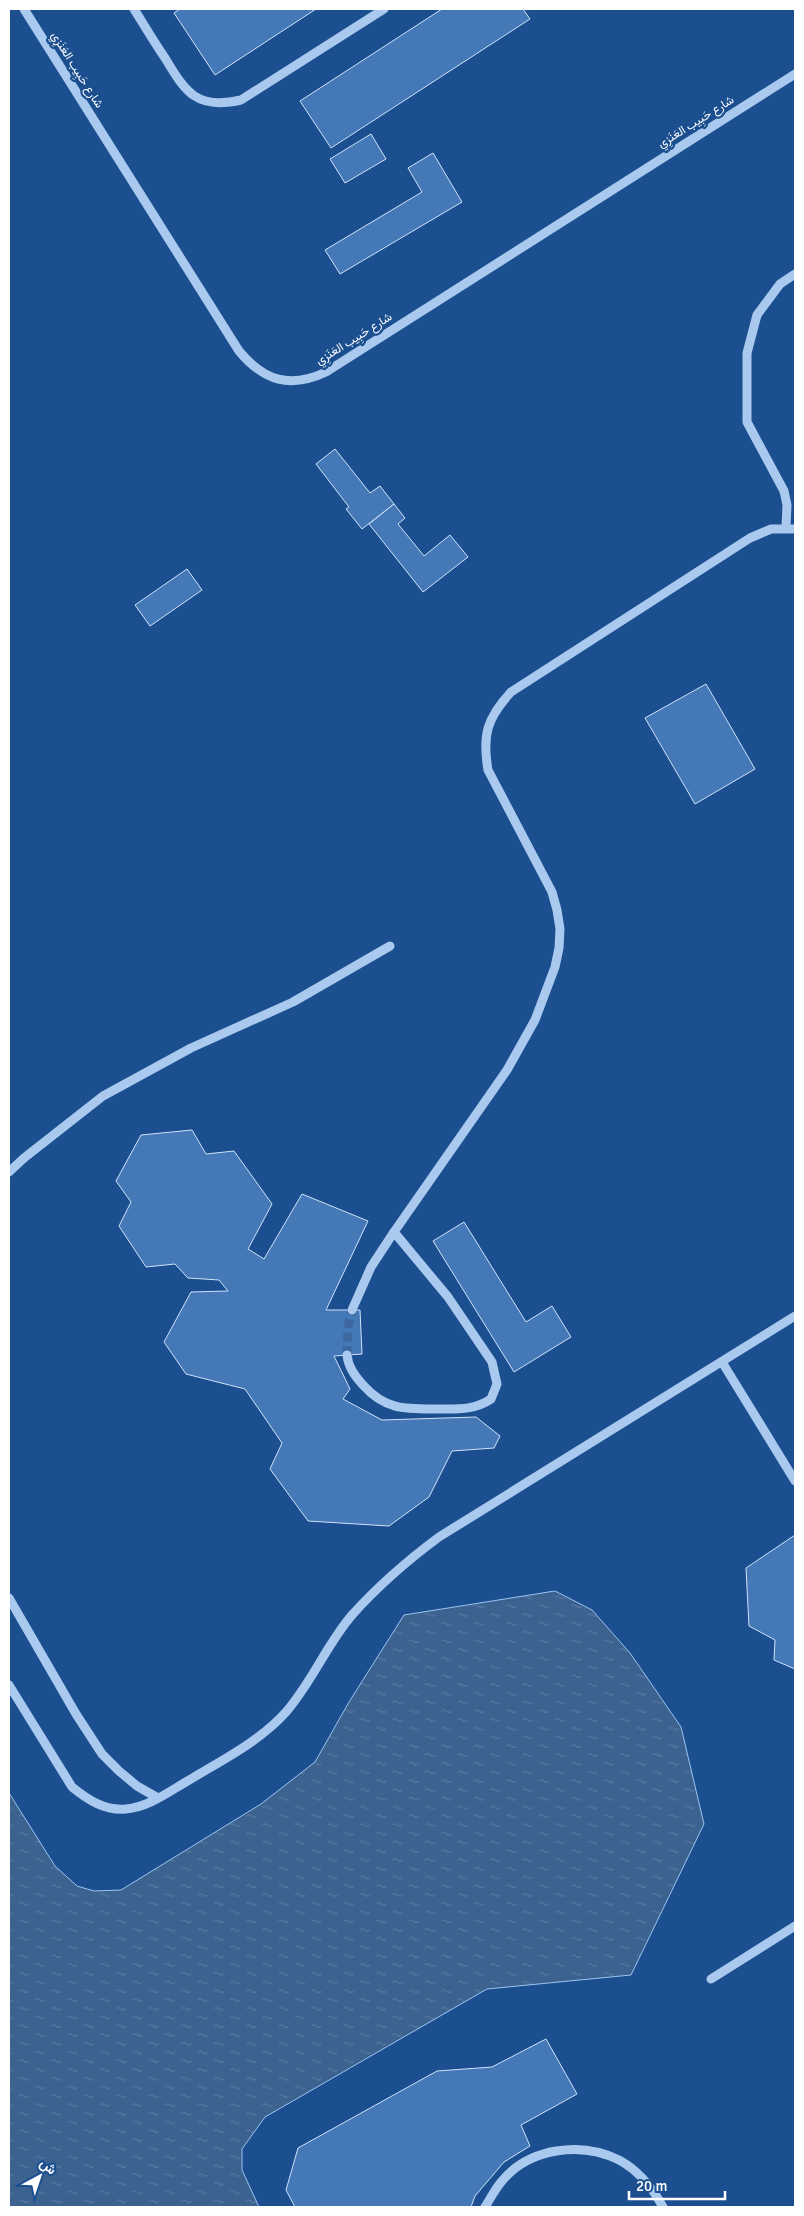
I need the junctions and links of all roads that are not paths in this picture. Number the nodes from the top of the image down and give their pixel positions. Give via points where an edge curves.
1 (24, 9) edge
2 (134, 9) edge
3 (384, 9) edge
4 (795, 74) edge
5 (795, 274) edge
6 (791, 528) edge
7 (390, 946) dead end
8 (9, 1172) edge
9 (394, 1232) junction
10 (352, 1310) tunnel mouth
11 (795, 1316) edge
12 (347, 1355) tunnel mouth
13 (722, 1362) junction
14 (795, 1480) edge
15 (9, 1598) edge
16 (9, 1685) edge
17 (158, 1798) junction
18 (795, 1926) edge
19 (711, 1979) dead end
20 (485, 2207) edge
21 (663, 2207) edge

1 - 4 street, شارع حَبِيب العَنَزِي via 239,351 265,374 296,382 326,372
2 - 3 street via 181,86 194,96 226,103 256,92
5 - 6 street via 780,284 757,315 747,353 747,422 784,491
6 - 9 street via 772,529 750,538 510,692 496,708 487,728 488,770 552,892 558,910 559,948 548,986 524,1041 502,1078
7 - 8 street via 293,1002 191,1048 103,1096
9 - 10 street via 371,1267
9 - 12 street via 448,1297 492,1362 497,1384 495,1391 491,1399 472,1408 403,1409 377,1399 356,1377
11 - 13 street
13 - 14 street
13 - 17 street via 416,1554 372,1593 351,1617 298,1698 271,1727 240,1750
15 - 17 street via 102,1754 137,1786
16 - 17 street via 72,1787 87,1800 106,1808 126,1809
18 - 19 street
20 - 21 street via 502,2180 527,2161 557,2150 589,2150 619,2160 645,2180

